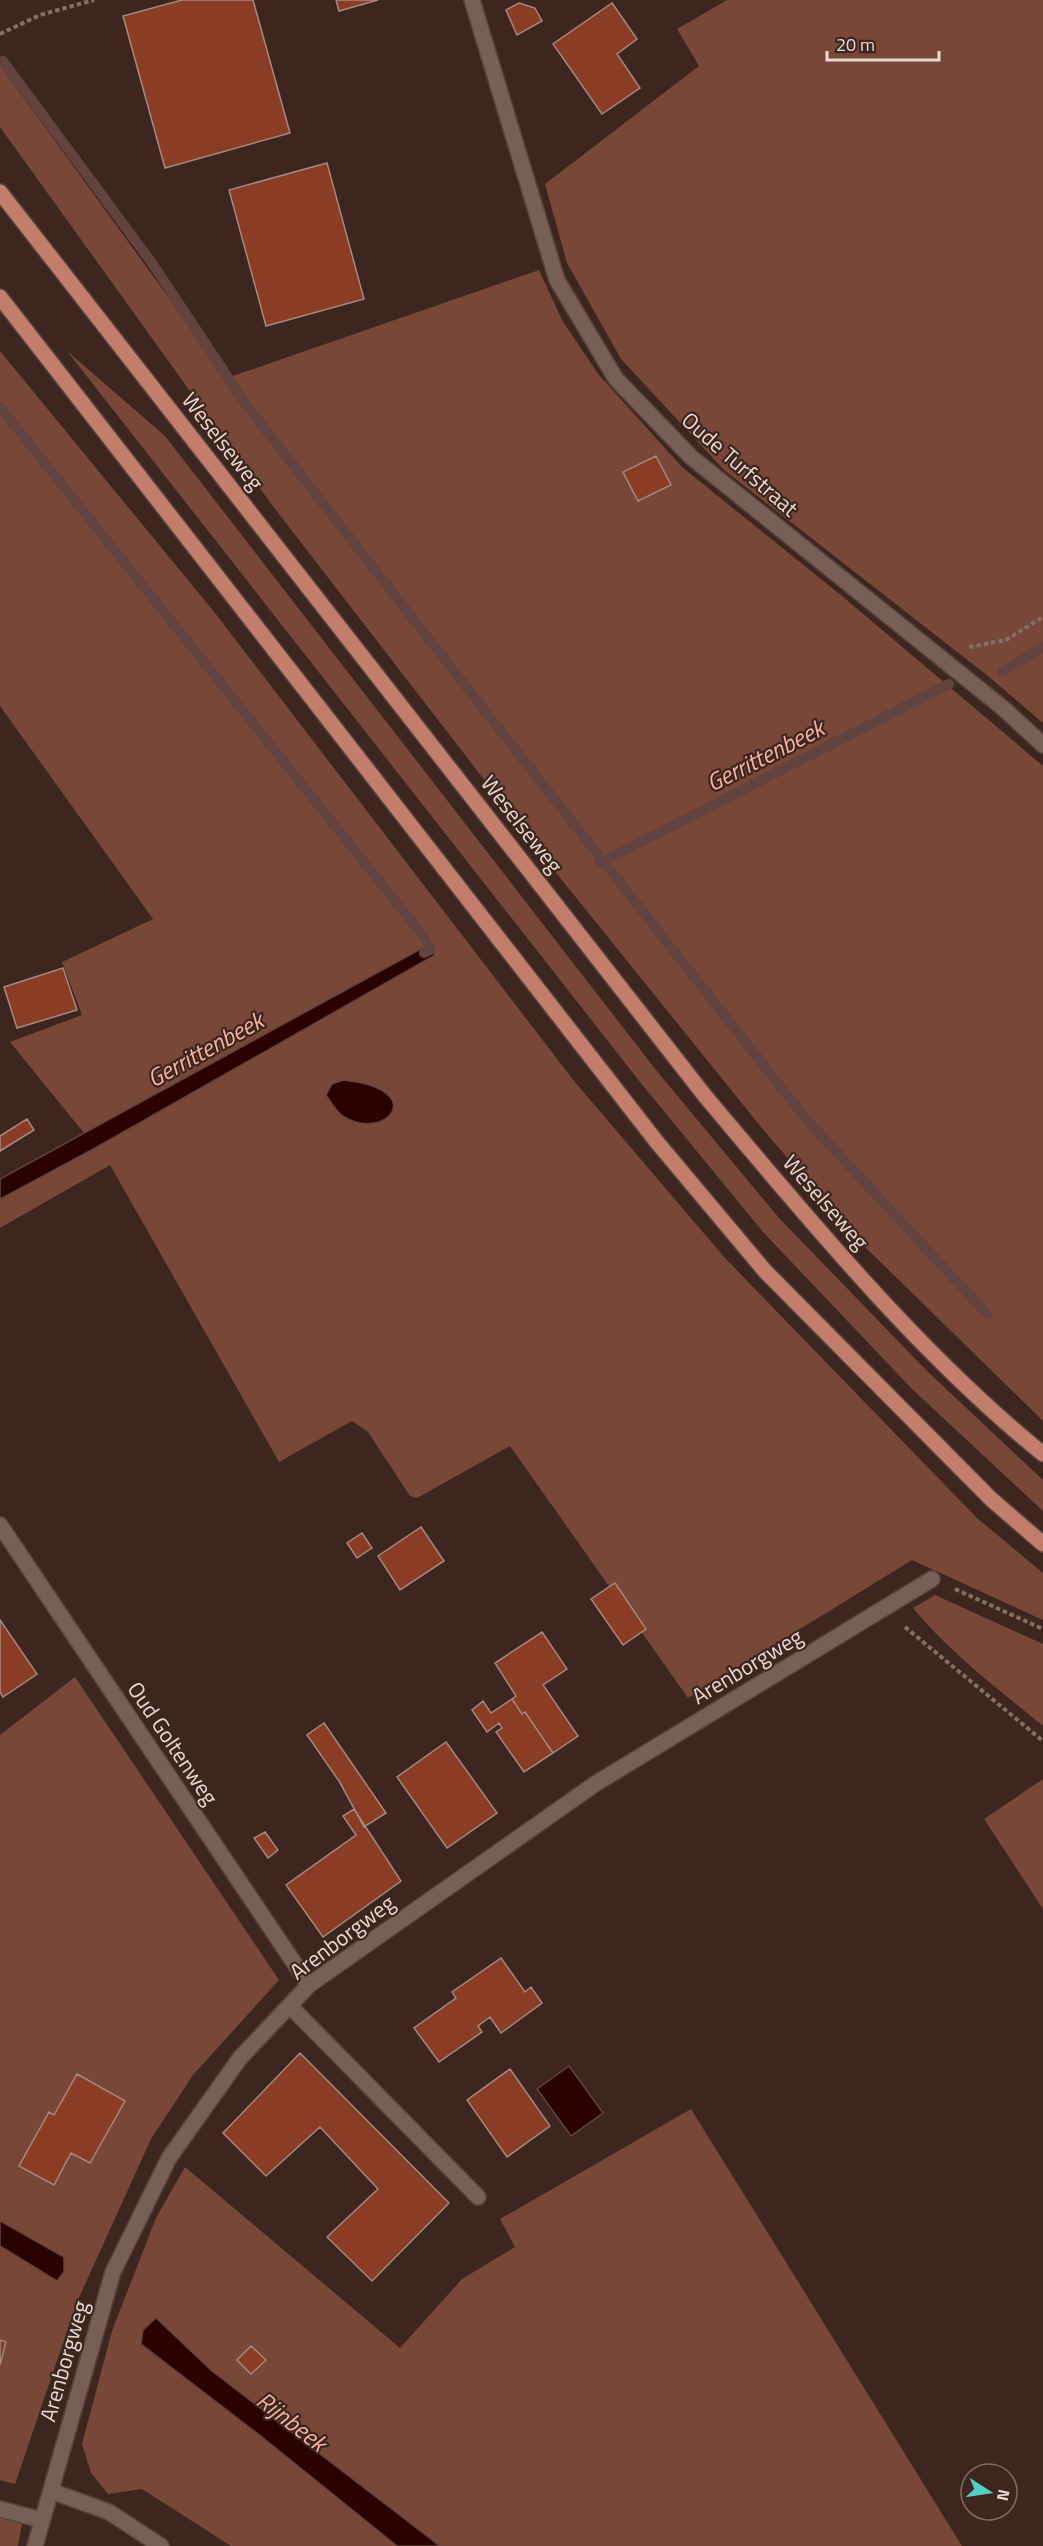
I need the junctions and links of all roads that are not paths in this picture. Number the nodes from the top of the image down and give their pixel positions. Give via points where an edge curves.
1 (472, 0) edge
2 (0, 192) edge
3 (0, 297) edge
4 (1043, 745) edge
5 (1043, 1454) edge
6 (0, 1525) edge
7 (1043, 1544) edge
8 (932, 1579) road end
9 (309, 1985) junction
10 (290, 2006) junction
11 (478, 2197) dead end
12 (51, 2491) junction
13 (0, 2509) edge
14 (42, 2520) junction
15 (35, 2546) edge
16 (161, 2546) edge

1 - 4 street, Oude Turfstraat via 557,280 616,379 691,457 936,653
2 - 5 main road, Weselseweg via 705,1096 813,1224 921,1339
3 - 7 main road via 656,1141 765,1271 991,1499
6 - 9 street, Oud Goltenweg
8 - 9 street, Arenborgweg via 595,1784
9 - 10 street, Arenborgweg
10 - 11 street
10 - 12 street, Arenborgweg via 240,2058 164,2168 113,2272
12 - 14 street, Arenborgweg
12 - 16 street via 109,2512
13 - 14 street
14 - 15 street, Arenborgweg

